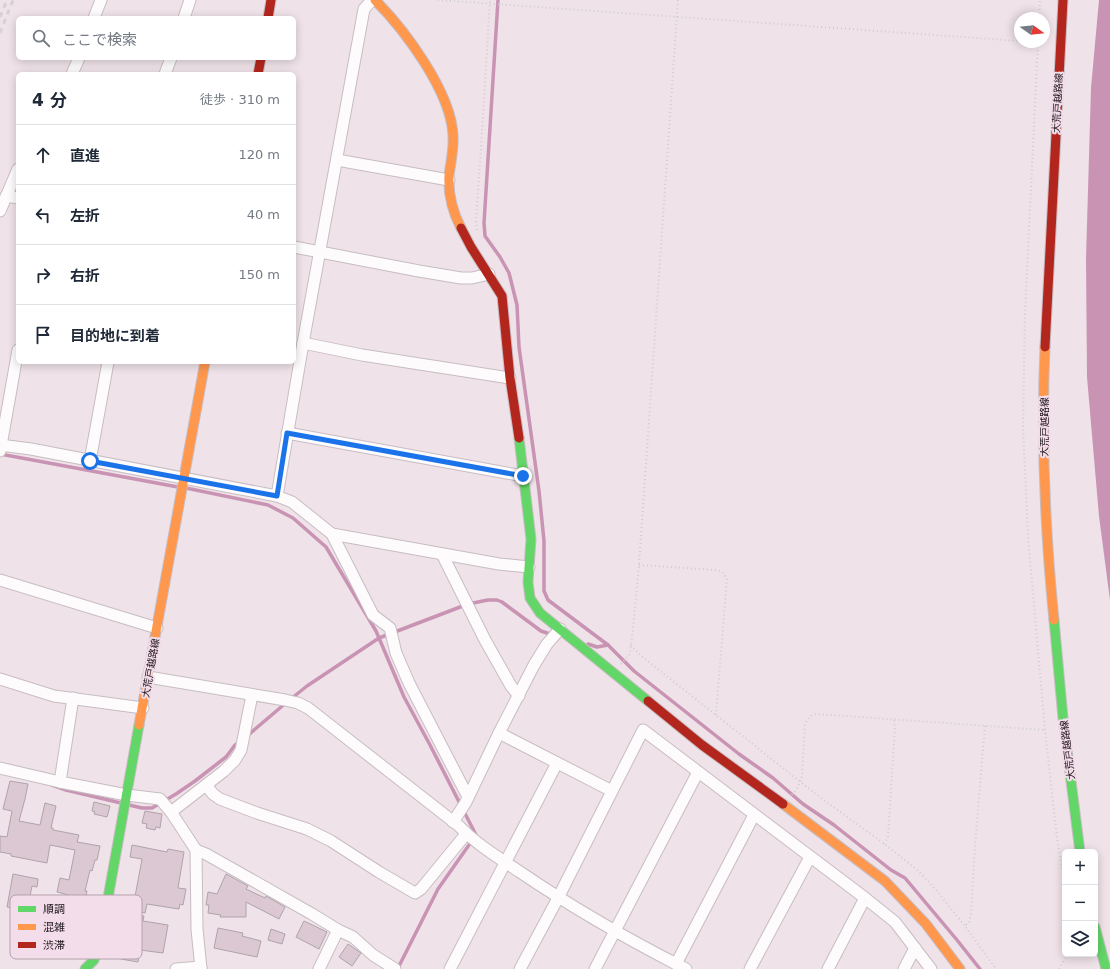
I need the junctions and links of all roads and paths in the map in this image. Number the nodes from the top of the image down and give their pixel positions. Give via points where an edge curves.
1 (101, 0) edge
2 (190, 0) edge
3 (271, 0) edge
4 (373, 0) edge
5 (438, 0) edge
6 (678, 0) edge
7 (1040, 0) edge
8 (1063, 0) edge
9 (490, 1) edge
10 (1039, 12) edge
11 (95, 16) edge
12 (185, 16) edge
13 (268, 16) edge
14 (676, 17) junction
15 (1014, 41) edge
16 (1038, 48) edge
17 (78, 60) edge
18 (170, 60) edge
19 (260, 60) edge
20 (73, 72) edge
21 (166, 72) edge
22 (258, 72) edge
23 (337, 160) junction
24 (16, 174) edge
25 (449, 180) junction
26 (6, 196) junction
27 (16, 198) edge
28 (0, 211) edge
29 (478, 235) dead end
30 (296, 247) edge
31 (320, 252) junction
32 (489, 274) junction
33 (303, 343) junction
34 (16, 361) edge
35 (108, 364) edge
36 (206, 364) edge
37 (510, 378) junction
38 (287, 433) junction
39 (0, 447) edge
40 (90, 461) junction
41 (523, 476) junction
42 (184, 479) junction
43 (277, 496) junction
44 (332, 534) junction
45 (442, 554) junction
46 (639, 565) junction
47 (529, 568) junction
48 (0, 580) edge
49 (157, 628) junction
50 (560, 629) junction
51 (631, 645) junction
52 (613, 673) junction
53 (148, 677) junction
54 (0, 679) edge
55 (252, 695) junction
56 (518, 696) junction
57 (73, 698) junction
58 (143, 708) junction
59 (716, 715) junction
60 (894, 720) junction
61 (985, 726) junction
62 (1045, 730) junction
63 (499, 733) junction
64 (557, 763) junction
65 (0, 768) edge
66 (698, 772) junction
67 (60, 782) junction
68 (800, 782) junction
69 (206, 785) junction
70 (612, 792) junction
71 (127, 795) junction
72 (468, 797) junction
73 (781, 804) junction
74 (171, 812) junction
75 (754, 815) junction
76 (454, 822) junction
77 (466, 834) junction
78 (884, 844) junction
79 (1080, 849) edge
80 (196, 850) junction
81 (810, 857) junction
82 (505, 862) junction
83 (1062, 867) edge
84 (108, 895) edge
85 (558, 898) junction
86 (866, 898) junction
87 (965, 926) junction
88 (338, 930) junction
89 (615, 931) junction
90 (1098, 938) edge
91 (915, 948) junction
92 (1066, 957) edge
93 (95, 959) edge
94 (681, 967) edge
95 (90, 968) edge
96 (201, 968) edge
97 (176, 969) edge
98 (319, 969) edge
99 (395, 969) edge
100 (450, 969) edge
101 (520, 969) edge
102 (595, 969) edge
103 (750, 969) edge
104 (828, 969) edge
105 (904, 969) edge
106 (931, 969) edge
107 (960, 969) edge
108 (996, 969) edge
109 (1059, 969) edge
110 (1106, 969) edge

1 - 11 street
2 - 12 street
3 - 13 main road
4 - 23 street via 364,9
4 - 25 main road via 391,16 419,55 448,110 453,135
5 - 9 path
6 - 14 path
7 - 10 path
8 - 79 main road, 大荒戸越路線 via 1046,309 1044,471 1046,527 1063,718
9 - 14 path
9 - 29 path via 476,220
14 - 15 path
14 - 46 path
16 - 62 path via 1025,313 1023,427 1028,537
17 - 20 street
18 - 21 street
19 - 22 main road
23 - 25 street
23 - 31 street
24 - 26 street
25 - 32 main road via 450,197 461,229
26 - 27 street
26 - 28 street
30 - 31 street
31 - 32 street via 461,278
31 - 33 street
32 - 37 main road via 502,296
33 - 37 street
33 - 38 street
34 - 39 street
35 - 40 street
36 - 42 main road, 大荒戸越路線
37 - 41 main road
38 - 41 street
38 - 43 street
39 - 40 street via 31,449
40 - 42 street
41 - 47 main road via 531,539
42 - 43 street
42 - 49 main road, 大荒戸越路線
43 - 44 street via 292,502
44 - 45 street
44 - 72 street via 374,615 390,628 396,653 409,683
45 - 47 street
45 - 56 street via 485,640
46 - 51 path
46 - 59 path via 716,570 727,578
47 - 50 main road via 530,598 540,613
48 - 49 street
49 - 53 main road, 大荒戸越路線
50 - 52 main road
50 - 56 street via 547,644
51 - 52 path via 630,654
51 - 59 path
52 - 73 main road via 702,745
53 - 55 street
53 - 58 main road, 大荒戸越路線
54 - 57 street via 54,696
55 - 69 street via 241,750 235,760
55 - 76 street via 298,703 308,708
56 - 63 street
57 - 58 street
57 - 67 street
58 - 71 main road, 大荒戸越路線
59 - 68 path
60 - 61 path
60 - 68 path via 817,714 807,718
60 - 78 path via 888,836
61 - 62 path
61 - 87 path via 971,914
62 - 83 path
63 - 64 street
63 - 72 street
64 - 70 street
64 - 82 street
65 - 67 street
66 - 70 street via 643,730
66 - 75 street
66 - 89 street
67 - 71 street
68 - 73 path via 790,798
68 - 78 path
69 - 74 street
69 - 77 street via 220,799 257,814 307,829 331,841 415,893
70 - 85 street
71 - 74 street via 160,800
71 - 84 main road, 大荒戸越路線
72 - 76 street
73 - 107 main road via 885,881 926,924
74 - 80 street
75 - 81 street
75 - 94 street
76 - 77 street
77 - 82 street
78 - 87 path via 931,884
80 - 88 street
80 - 96 street via 197,929
81 - 86 street
81 - 103 street
82 - 85 street
82 - 100 street
85 - 89 street
85 - 101 street
86 - 91 street via 896,922
86 - 104 street
87 - 108 path
88 - 98 street
88 - 99 street via 353,937 373,956
89 - 94 street
89 - 102 street
90 - 110 main road
91 - 105 street
91 - 106 street
92 - 109 path
93 - 95 main road, 大荒戸越路線
96 - 97 street

